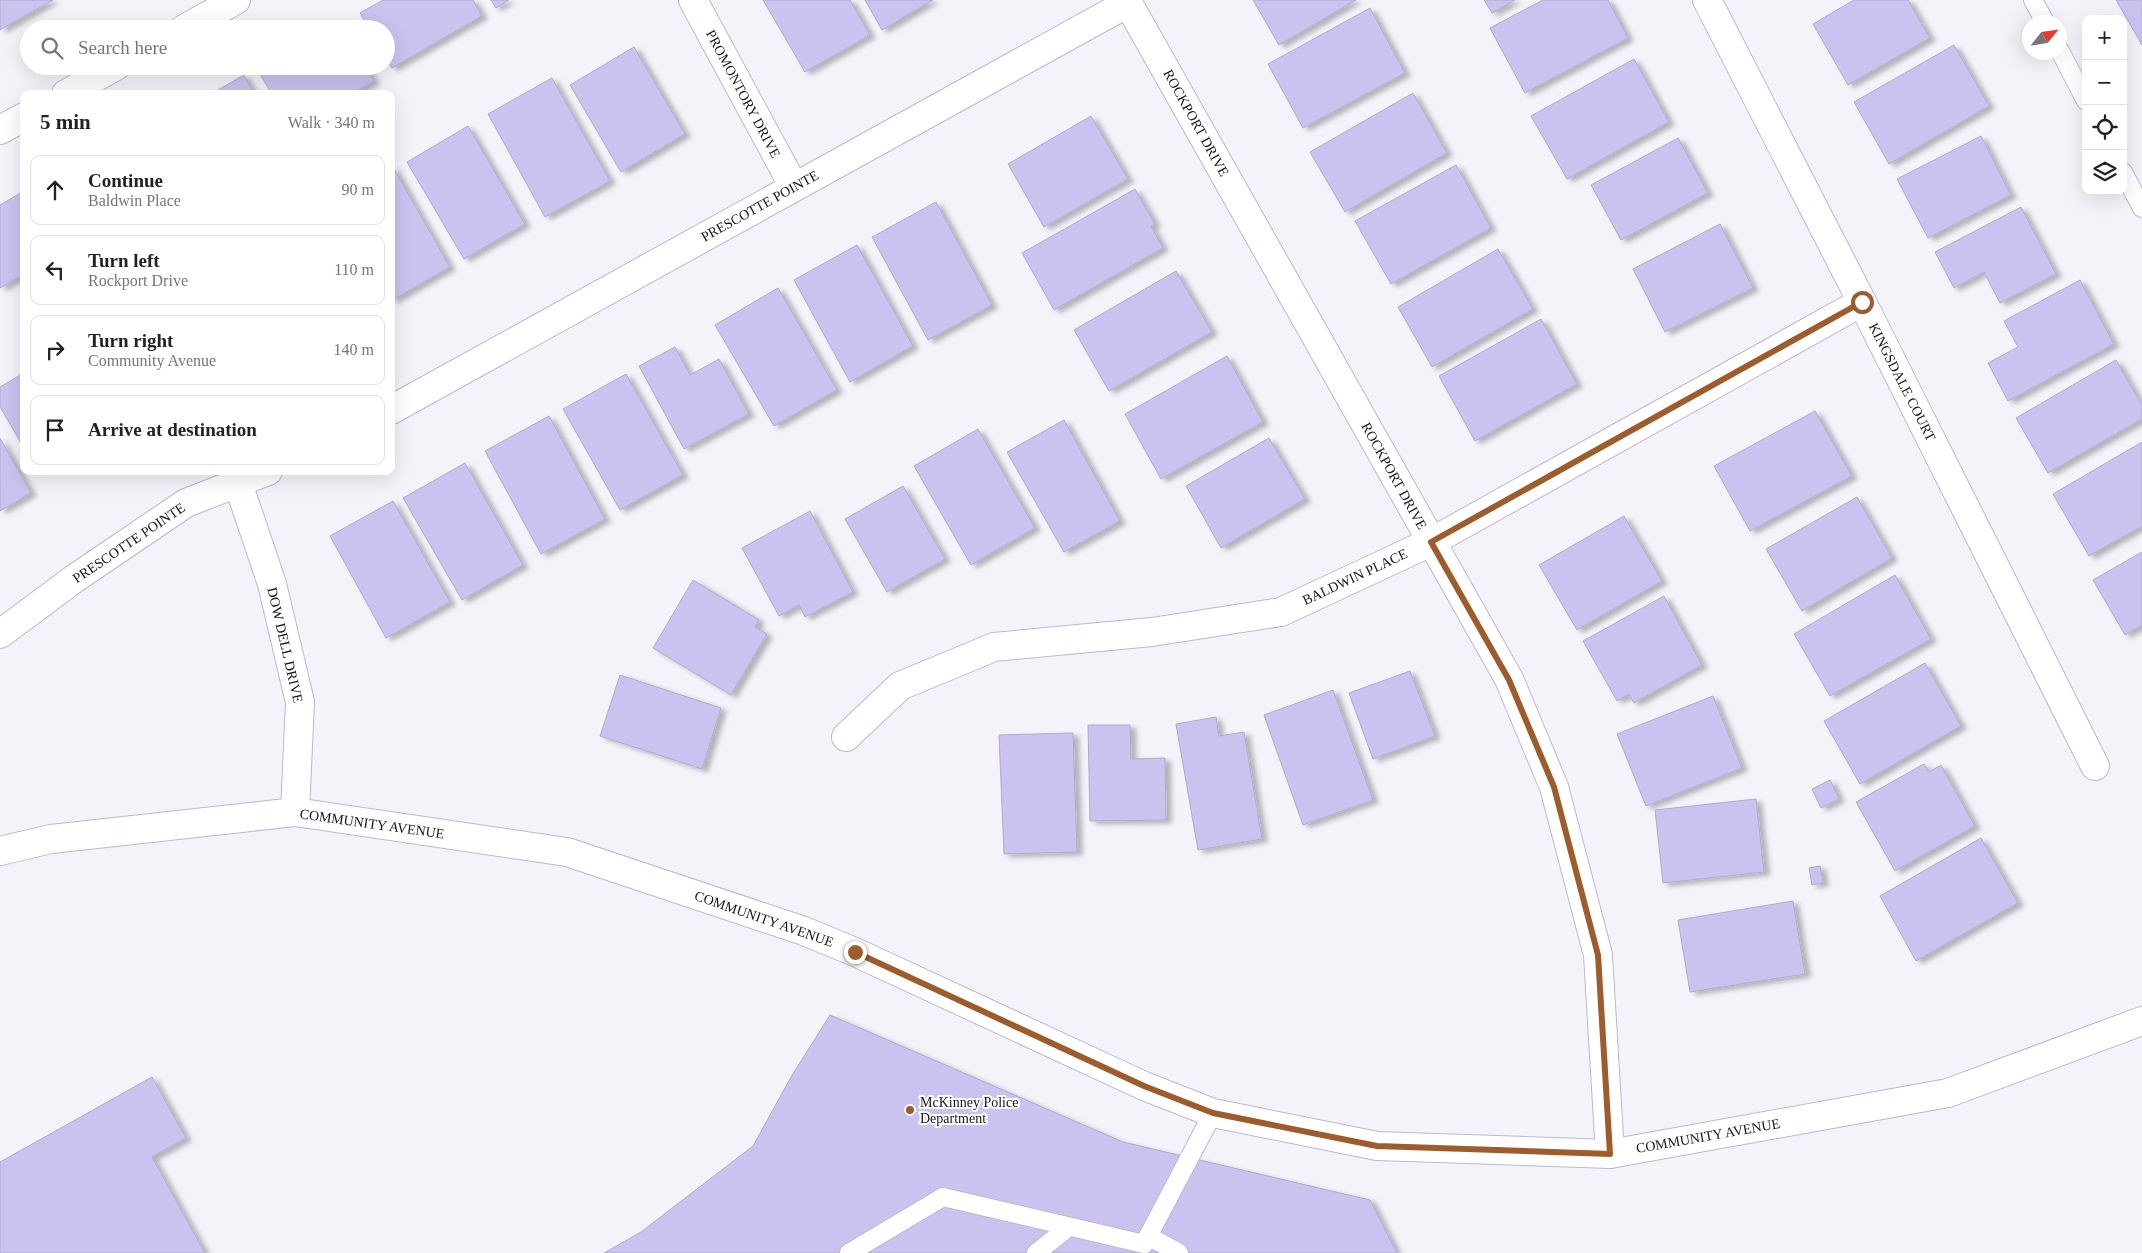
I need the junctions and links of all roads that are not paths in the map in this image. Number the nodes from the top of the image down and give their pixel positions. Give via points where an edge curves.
1 (236, 0) edge
2 (693, 0) edge
3 (1707, 0) edge
4 (2033, 0) edge
5 (1128, 3) joint
6 (2040, 15) edge
7 (200, 20) edge
8 (2065, 60) edge
9 (100, 75) edge
10 (73, 90) edge
11 (2082, 93) edge
12 (20, 119) edge
13 (0, 130) edge
14 (2127, 180) edge
15 (794, 187) junction
16 (2142, 208) edge
17 (1862, 302) junction
18 (395, 408) edge
19 (258, 475) edge
20 (238, 483) junction
21 (1431, 542) junction
22 (0, 634) edge
23 (846, 737) dead end
24 (2094, 766) dead end
25 (296, 812) junction
26 (0, 850) edge
27 (2142, 1022) edge
28 (1213, 1113) junction
29 (1610, 1154) junction
30 (1069, 1227) junction
31 (1103, 1235) junction
32 (1148, 1236) junction
33 (849, 1253) edge
34 (1036, 1253) edge
35 (1114, 1253) edge
36 (1180, 1253) edge

1 - 7 street
2 - 15 street, PROMONTORY DRIVE
3 - 17 street, KINGSDALE COURT
4 - 6 lane
5 - 15 street, PRESCOTTE POINTE
5 - 21 street, ROCKPORT DRIVE
8 - 11 lane
9 - 10 street
12 - 13 street
14 - 16 lane
15 - 18 street, PRESCOTTE POINTE
17 - 21 street, BALDWIN PLACE
17 - 24 street, KINGSDALE COURT
19 - 20 street, PRESCOTTE POINTE
20 - 22 street, PRESCOTTE POINTE via 186,503
20 - 25 street, DOW DELL DRIVE via 272,584 300,702
21 - 23 street, BALDWIN PLACE via 1281,612 1152,632 994,647 900,686
21 - 29 street, ROCKPORT DRIVE via 1509,680 1554,787 1598,955
25 - 26 street, COMMUNITY AVENUE via 51,839
25 - 28 street, COMMUNITY AVENUE via 567,852 804,931 1144,1086
27 - 29 street, COMMUNITY AVENUE via 1948,1093
28 - 29 street, COMMUNITY AVENUE via 1377,1146
28 - 32 lane
30 - 31 lane
30 - 33 lane via 943,1197
30 - 34 lane
31 - 32 lane via 1144,1244
31 - 35 lane
32 - 36 lane

